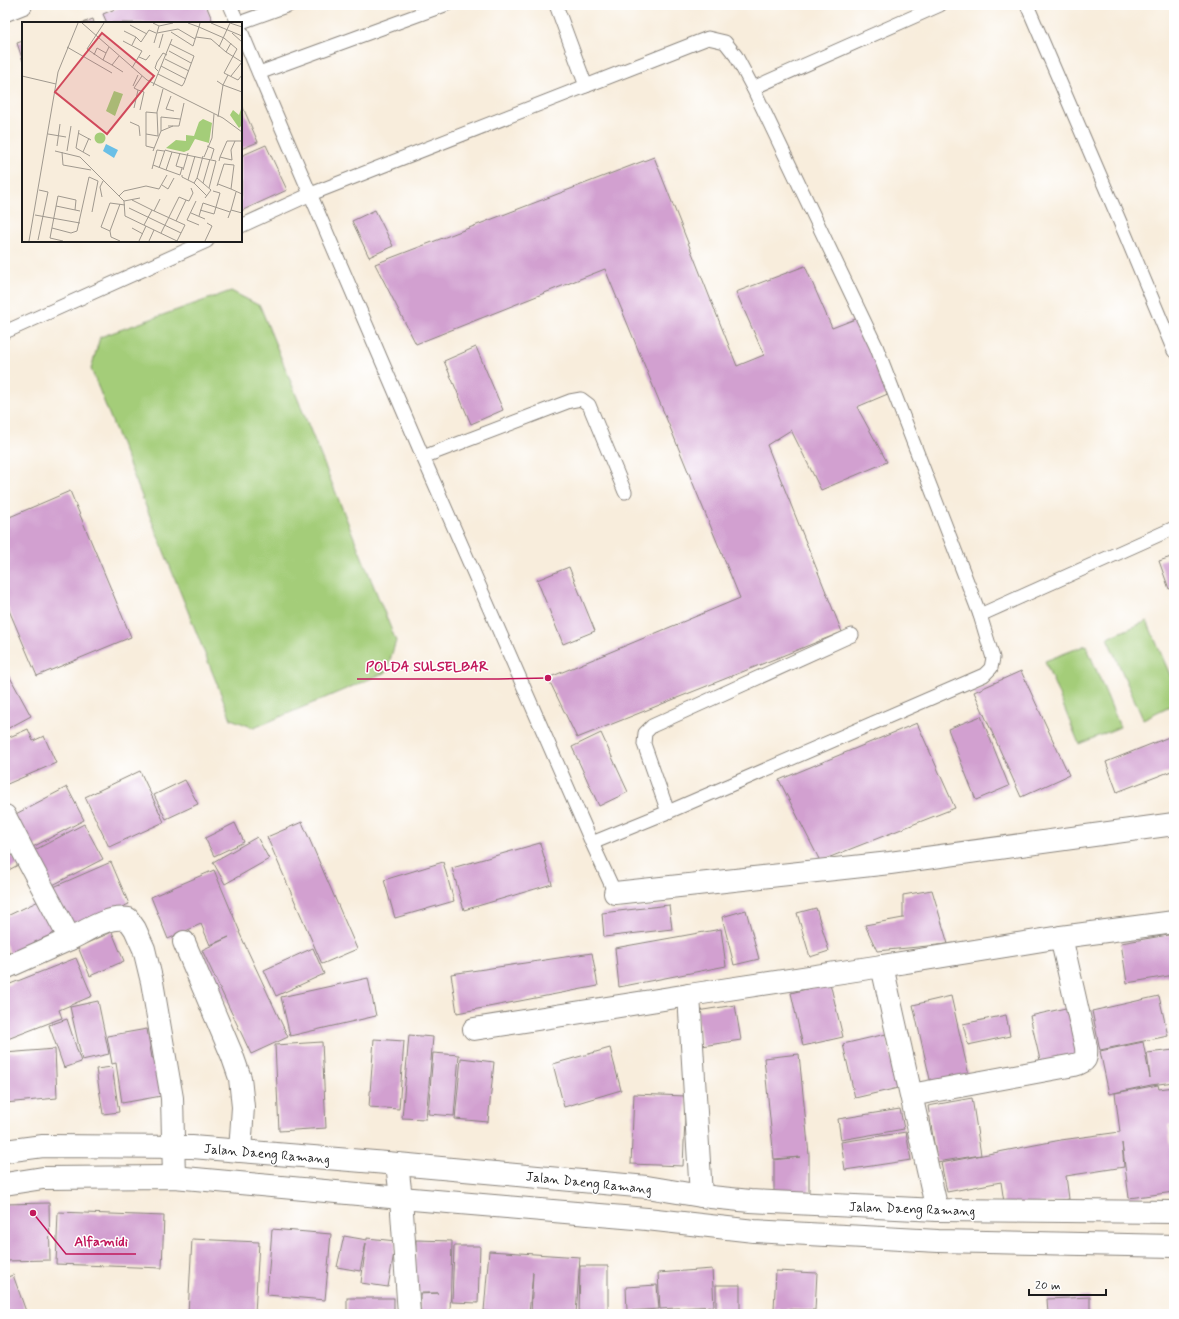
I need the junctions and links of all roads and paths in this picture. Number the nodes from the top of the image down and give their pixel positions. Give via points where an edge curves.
1 (230, 5) edge
2 (289, 5) edge
3 (445, 5) edge
4 (556, 5) edge
5 (940, 5) edge
6 (1027, 5) edge
7 (27, 6) edge
8 (5, 16) edge
9 (238, 22) edge
10 (241, 22) edge
11 (242, 33) edge
12 (259, 74) junction
13 (586, 86) junction
14 (753, 88) junction
15 (311, 194) junction
16 (242, 226) edge
17 (205, 242) edge
18 (5, 332) edge
19 (1174, 351) edge
20 (423, 457) junction
21 (625, 492) dead end
22 (1174, 528) edge
23 (980, 615) junction
24 (852, 635) dead end
25 (668, 812) junction
26 (5, 816) edge
27 (1174, 824) edge
28 (592, 843) junction
29 (615, 893) joint
30 (1174, 922) edge
31 (1061, 937) junction
32 (70, 939) junction
33 (184, 942) dead end
34 (882, 966) junction
35 (5, 968) edge
36 (688, 995) junction
37 (474, 1029) dead end
38 (911, 1095) junction
39 (173, 1146) junction
40 (5, 1151) edge
41 (240, 1151) junction
42 (397, 1164) junction
43 (174, 1177) junction
44 (5, 1184) edge
45 (701, 1196) junction
46 (401, 1198) junction
47 (938, 1210) junction
48 (1038, 1211) junction
49 (1174, 1212) edge
50 (1038, 1244) junction
51 (1174, 1246) edge
52 (409, 1314) edge

1 - 9 lane
2 - 10 lane
3 - 12 lane
4 - 13 lane
5 - 14 lane
6 - 19 lane
7 - 8 lane
11 - 12 lane
12 - 15 lane
13 - 14 lane via 708,38 725,42 736,56
13 - 15 lane
14 - 23 lane via 876,346
15 - 16 lane
15 - 20 lane
17 - 18 lane
20 - 21 lane via 581,399 590,405
20 - 28 lane
22 - 23 lane
23 - 25 lane via 993,658 991,668 984,675
24 - 25 lane via 652,726 645,732 644,744
25 - 28 lane
26 - 32 street
27 - 29 street via 890,863
28 - 29 lane
30 - 31 street
31 - 34 street
31 - 38 street via 1086,1047 1087,1056 1082,1063
32 - 35 street
32 - 39 street via 108,920 119,918 128,918 135,929 144,949 152,982 172,1098
33 - 41 street via 240,1078 243,1107
34 - 36 street
34 - 38 street
36 - 37 street
36 - 45 street
38 - 47 street
39 - 40 street, Jalan Daeng Ramang via 43,1146
39 - 41 street, Jalan Daeng Ramang
39 - 43 street
41 - 42 street, Jalan Daeng Ramang
42 - 45 street, Jalan Daeng Ramang via 648,1187
42 - 46 street
43 - 44 street via 43,1178
43 - 46 street
45 - 47 street, Jalan Daeng Ramang via 750,1201
46 - 50 street via 754,1231
46 - 52 street
47 - 48 street, Jalan Daeng Ramang
48 - 49 street, Jalan Daeng Ramang
48 - 50 street
50 - 51 street

